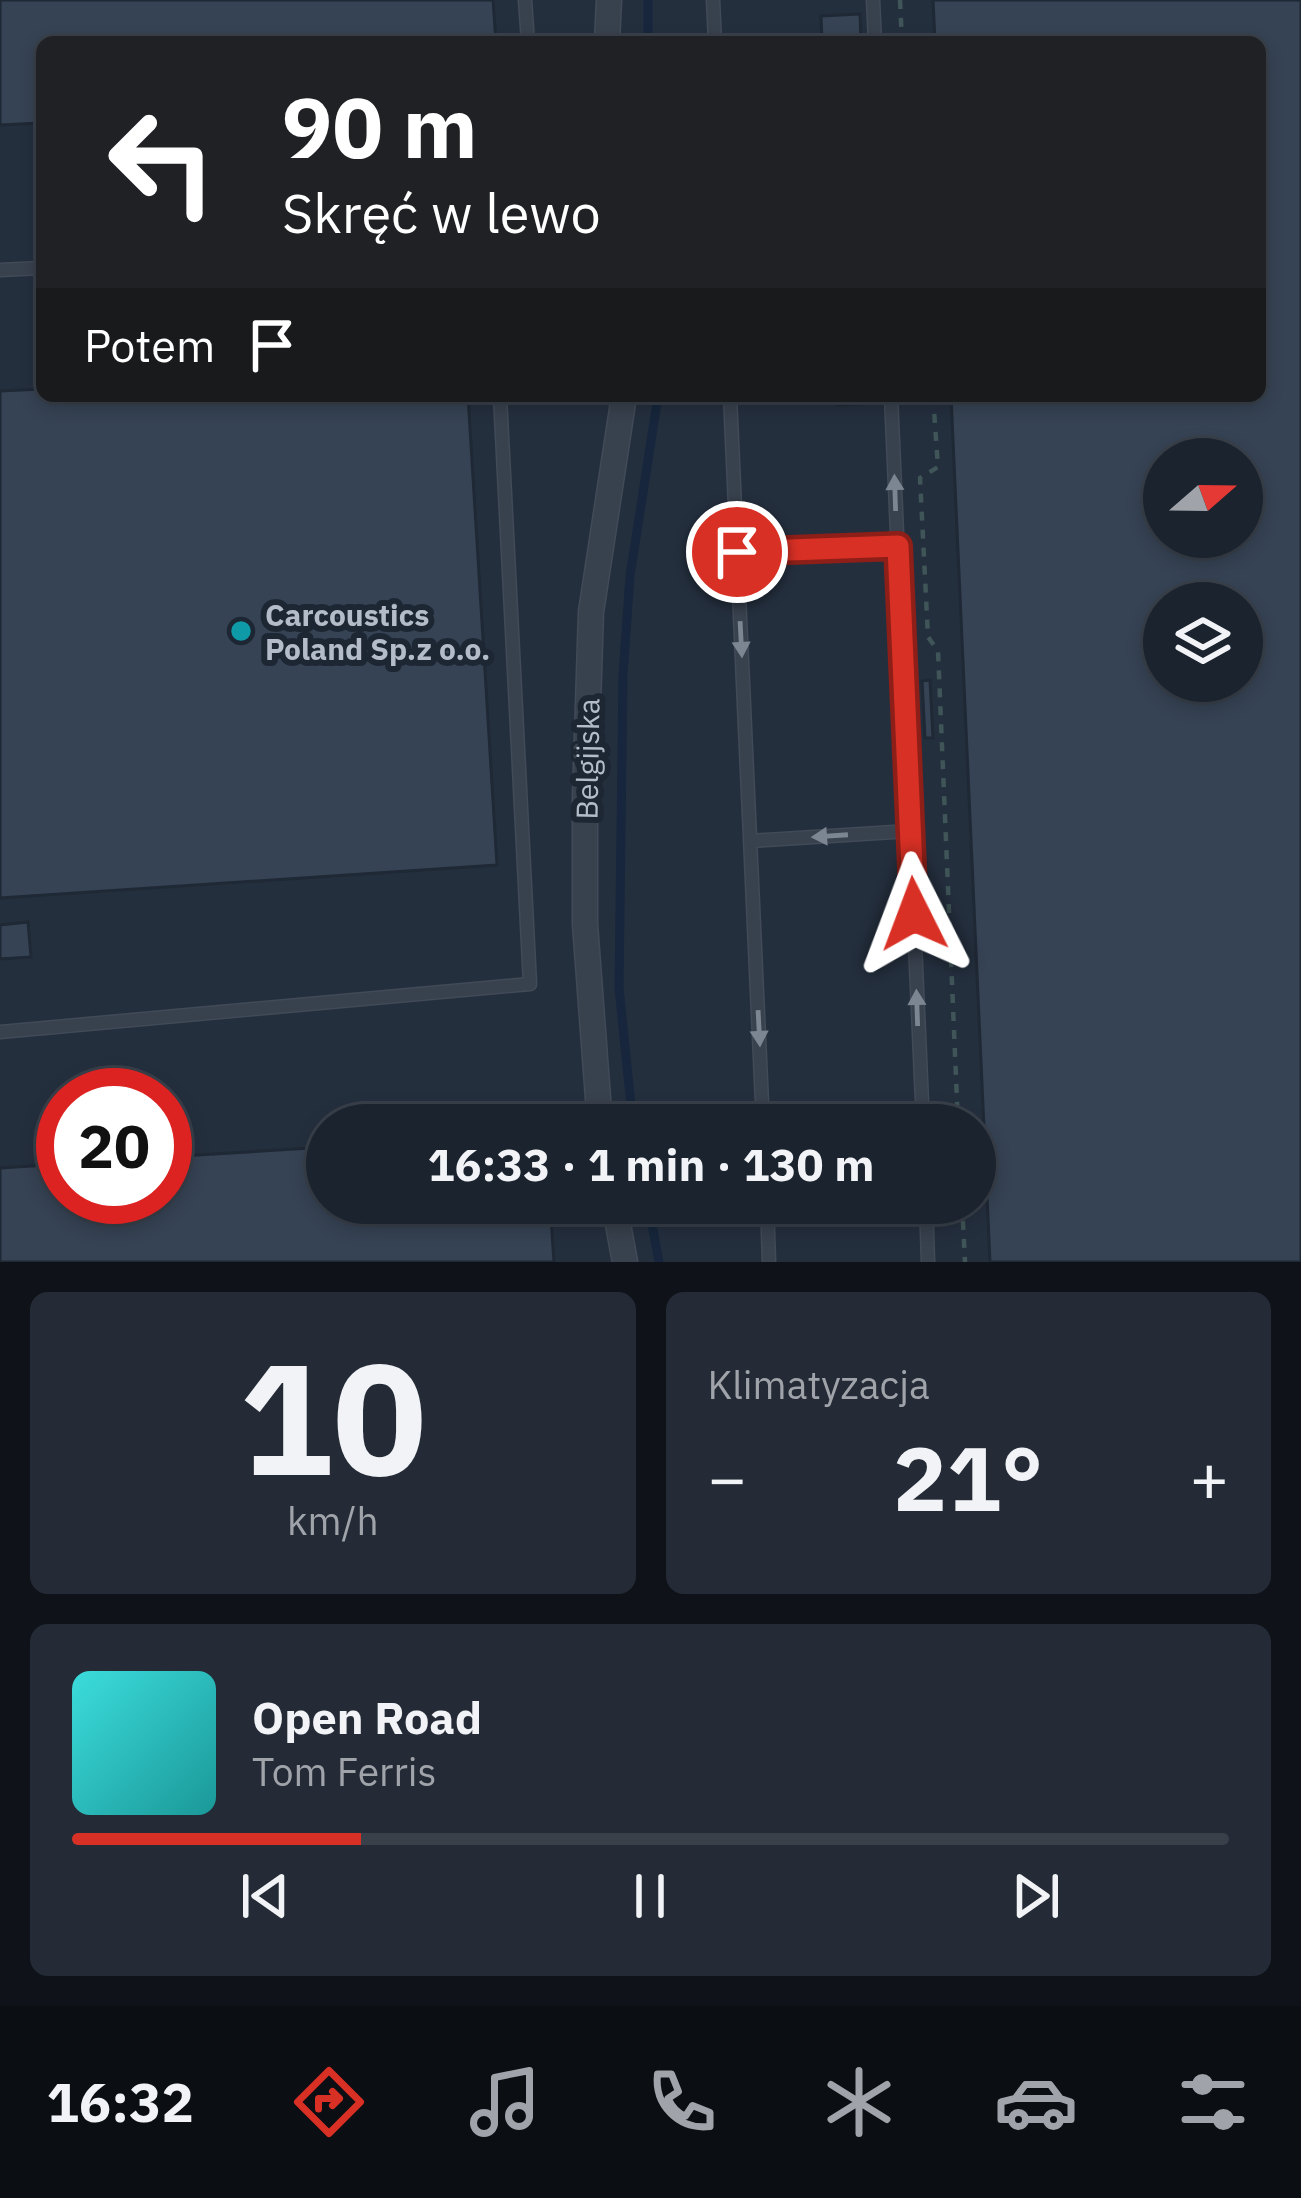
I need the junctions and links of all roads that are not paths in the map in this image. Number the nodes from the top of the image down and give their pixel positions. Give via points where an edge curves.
1 (525, 0) edge
2 (608, 0) edge
3 (713, 0) edge
4 (873, 0) edge
5 (528, 36) edge
6 (607, 36) edge
7 (715, 36) edge
8 (875, 36) edge
9 (36, 268) edge
10 (0, 270) edge
11 (500, 402) edge
12 (623, 402) edge
13 (730, 402) edge
14 (891, 402) edge
15 (898, 546) junction
16 (737, 552) junction
17 (910, 831) junction
18 (750, 841) junction
19 (0, 1031) edge
20 (598, 1104) edge
21 (763, 1104) edge
22 (921, 1104) edge
23 (618, 1224) edge
24 (768, 1224) edge
25 (927, 1224) edge
26 (625, 1262) edge
27 (769, 1262) edge
28 (928, 1262) edge

1 - 5 lane
2 - 6 street
3 - 7 lane
4 - 8 lane
9 - 10 lane
11 - 19 lane via 530,984
12 - 20 street, Belgijska via 591,612 584,797
13 - 16 lane
15 -> 14 lane
15 - 16 lane
15 - 17 lane
16 -> 18 lane
17 -> 18 lane
22 -> 17 lane
18 -> 21 lane
23 - 26 street
24 - 27 lane
25 - 28 lane

